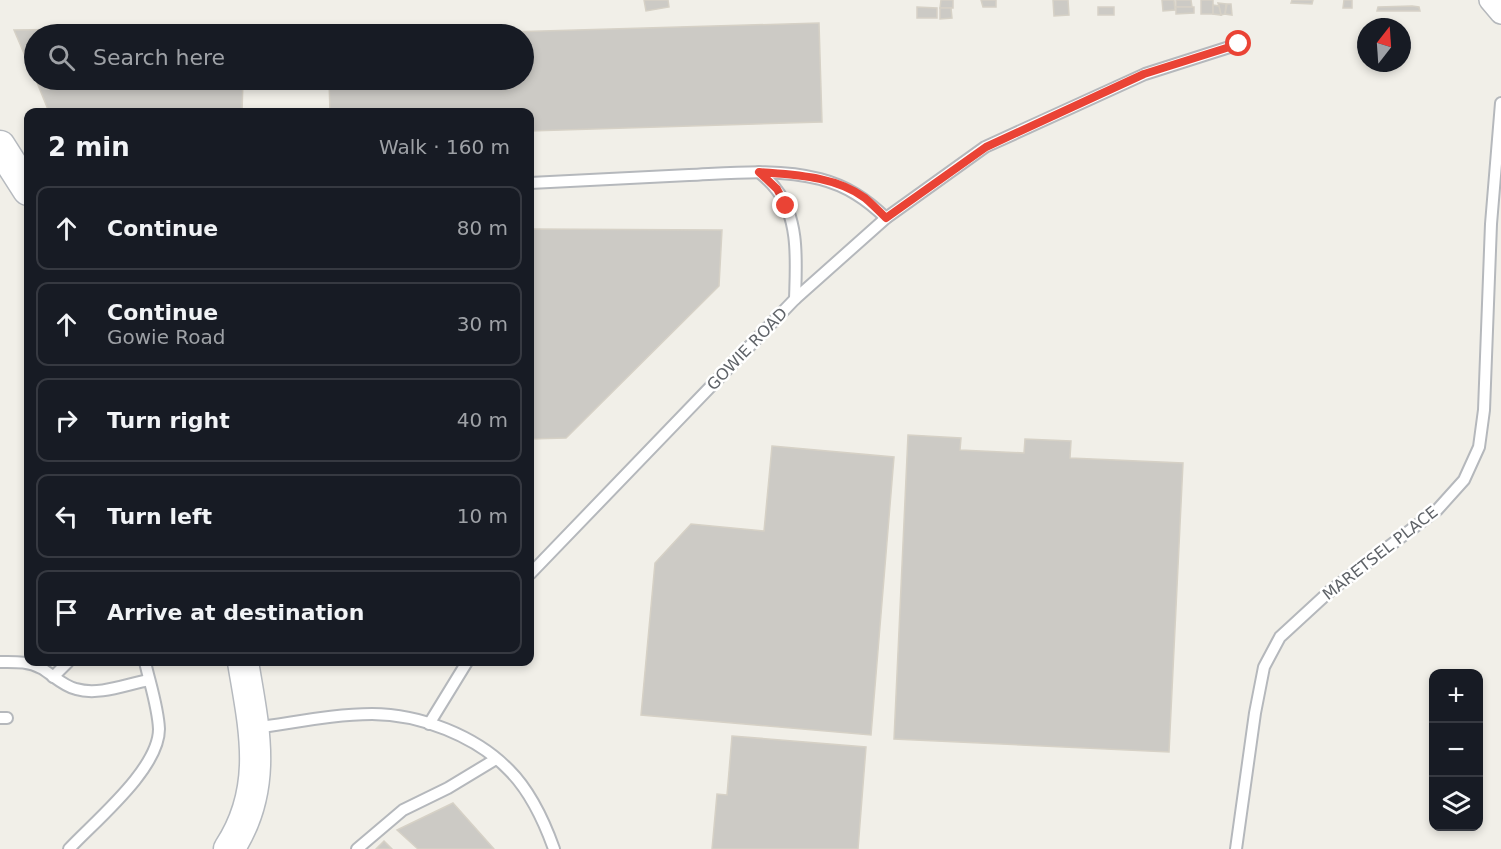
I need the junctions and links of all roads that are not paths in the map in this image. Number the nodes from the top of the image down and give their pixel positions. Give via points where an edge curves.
1 (1239, 44) dead end
2 (1501, 104) edge
3 (0, 146) edge
4 (759, 172) junction
5 (534, 183) edge
6 (24, 184) edge
7 (886, 218) junction
8 (795, 299) junction
9 (534, 570) edge
10 (0, 662) edge
11 (24, 662) edge
12 (34, 666) edge
13 (64, 666) edge
14 (146, 666) edge
15 (244, 666) edge
16 (465, 666) edge
17 (53, 677) junction
18 (149, 680) junction
19 (429, 724) junction
20 (254, 728) junction
21 (496, 759) junction
22 (69, 849) edge
23 (229, 849) edge
24 (357, 849) edge
25 (554, 849) edge
26 (1236, 849) edge

1 - 7 lane, GOWIE ROAD via 1144,74 986,147
2 - 26 lane, MARETSEL PLACE via 1479,447 1464,480 1437,510 1330,591 1280,637 1264,667
3 - 6 street
4 - 5 lane
4 - 7 lane via 799,175 844,187 864,198
4 - 8 lane via 777,189 791,222
7 - 8 lane, GOWIE ROAD
8 - 9 lane, GOWIE ROAD
10 - 11 lane
12 - 17 lane
13 - 17 lane
14 - 18 lane
15 - 20 street
16 - 19 lane
17 - 18 lane via 77,690 92,692
18 - 22 lane via 159,731 155,750 142,773
19 - 20 lane via 373,714
19 - 21 lane via 453,733
20 - 23 street via 254,786 241,830
21 - 24 lane via 403,810
21 - 25 lane via 529,794

